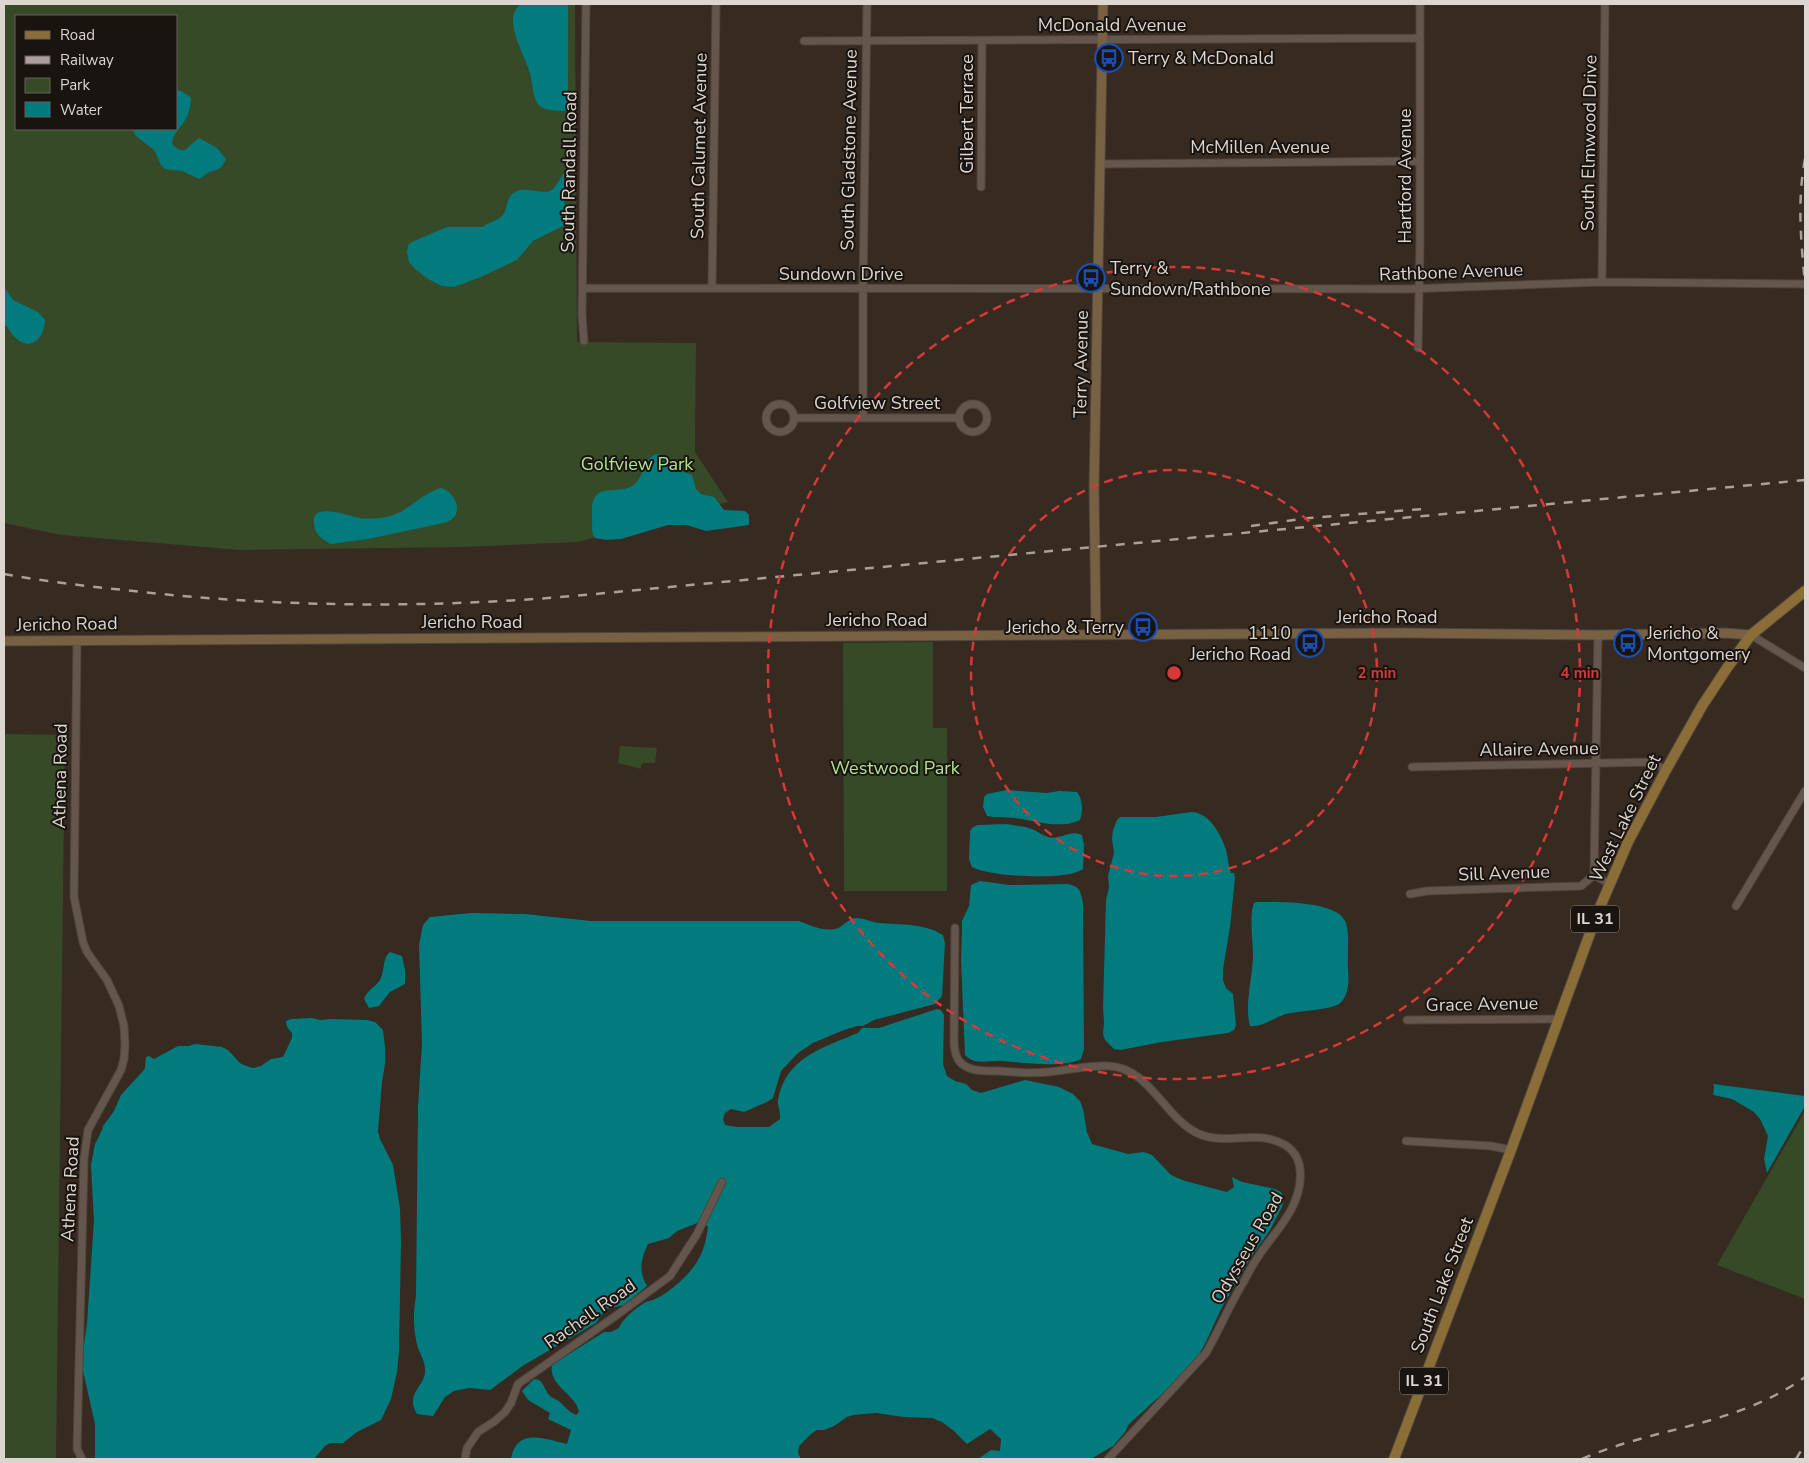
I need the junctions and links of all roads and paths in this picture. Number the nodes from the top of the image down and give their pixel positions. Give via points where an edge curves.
1 (586, 4) edge
2 (716, 4) edge
3 (866, 4) edge
4 (1102, 4) edge
5 (1420, 4) edge
6 (1605, 4) edge
7 (1420, 38) junction
8 (1102, 40) junction
9 (804, 41) dead end
10 (866, 41) junction
11 (982, 41) junction
12 (1419, 161) junction
13 (1100, 164) junction
14 (981, 187) dead end
15 (1602, 282) junction
16 (1805, 284) edge
17 (583, 288) junction
18 (712, 288) junction
19 (1419, 288) junction
20 (862, 289) junction
21 (1098, 289) junction
22 (584, 341) dead end
23 (1418, 348) dead end
24 (863, 417) junction
25 (794, 418) junction
26 (959, 418) junction
27 (1805, 592) edge
28 (1096, 635) junction
29 (1598, 635) junction
30 (1751, 635) junction
31 (77, 640) junction
32 (4, 641) edge
33 (1805, 668) edge
34 (1596, 763) junction
35 (1412, 767) dead end
36 (1666, 770) junction
37 (1805, 791) edge
38 (1594, 875) junction
39 (1610, 884) junction
40 (1410, 894) dead end
41 (1736, 906) dead end
42 (955, 928) dead end
43 (1557, 1018) junction
44 (1407, 1020) dead end
45 (1406, 1141) dead end
46 (1511, 1150) junction
47 (722, 1182) dead end
48 (82, 1459) edge
49 (465, 1459) edge
50 (1108, 1459) edge
51 (1394, 1459) edge

1 - 17 street, South Randall Road
2 - 18 street, South Calumet Avenue
3 - 10 street, South Gladstone Avenue
4 - 8 main road, Terry Avenue
5 - 7 street, Hartford Avenue
6 - 15 street, South Elmwood Drive
7 - 8 street, McDonald Avenue
7 - 12 street, Hartford Avenue
8 - 11 street, McDonald Avenue
8 - 13 main road, Terry Avenue
9 - 10 street, McDonald Avenue
10 - 11 street, McDonald Avenue
10 - 20 street, South Gladstone Avenue
11 - 14 street, Gilbert Terrace
12 - 13 street, McMillen Avenue
12 - 19 street, Hartford Avenue
13 - 21 main road, Terry Avenue
15 - 16 street, Rathbone Avenue
15 - 19 street, Rathbone Avenue
17 - 18 street, Sundown Drive
17 - 22 street, South Randall Road
18 - 20 street, Sundown Drive
19 - 21 street, Rathbone Avenue
19 - 23 street, Hartford Avenue
20 - 21 street, Sundown Drive
20 - 24 street, South Gladstone Avenue
21 - 28 main road, Terry Avenue via 1094,501
24 - 25 street, Golfview Street
24 - 26 street, Golfview Street
25 - 25 street, Golfview Street via 790,408 781,404 771,407 766,414 767,424 773,430 783,432 792,425
26 - 26 street, Golfview Street via 963,427 971,432 981,429 987,417 984,408 974,404 964,407
27 - 30 main road, West Lake Street / IL 31
28 - 29 main road, Jericho Road
28 - 31 main road, Jericho Road
29 - 30 main road, Jericho Road
29 - 34 street
30 - 33 street
30 - 36 main road, West Lake Street / IL 31 via 1702,706
31 - 32 main road, Jericho Road
31 - 48 street, Athena Road via 74,897 87,952 107,980 119,1006 125,1045 121,1070 88,1130 85,1150 78,1449
34 - 35 street, Allaire Avenue
34 - 36 street, Allaire Avenue via 1651,762
34 - 38 street
36 - 39 main road, West Lake Street / IL 31
37 - 41 street
38 - 39 street
38 - 40 street, Sill Avenue via 1581,886
39 - 43 main road, West Lake Street / IL 31
42 - 50 street, Odysseus Road via 954,1044 955,1054 962,1064 977,1070 997,1071 1122,1068 1141,1080 1198,1134 1276,1140 1291,1149 1299,1162 1300,1181 1291,1210 1258,1257 1206,1353
43 - 44 street, Grace Avenue
43 - 46 main road, West Lake Street / IL 31
45 - 46 street
46 - 51 main road, South Lake Street / IL 31
47 - 49 street, Rachell Road via 697,1234 670,1276 518,1384 505,1412 478,1432 467,1448

